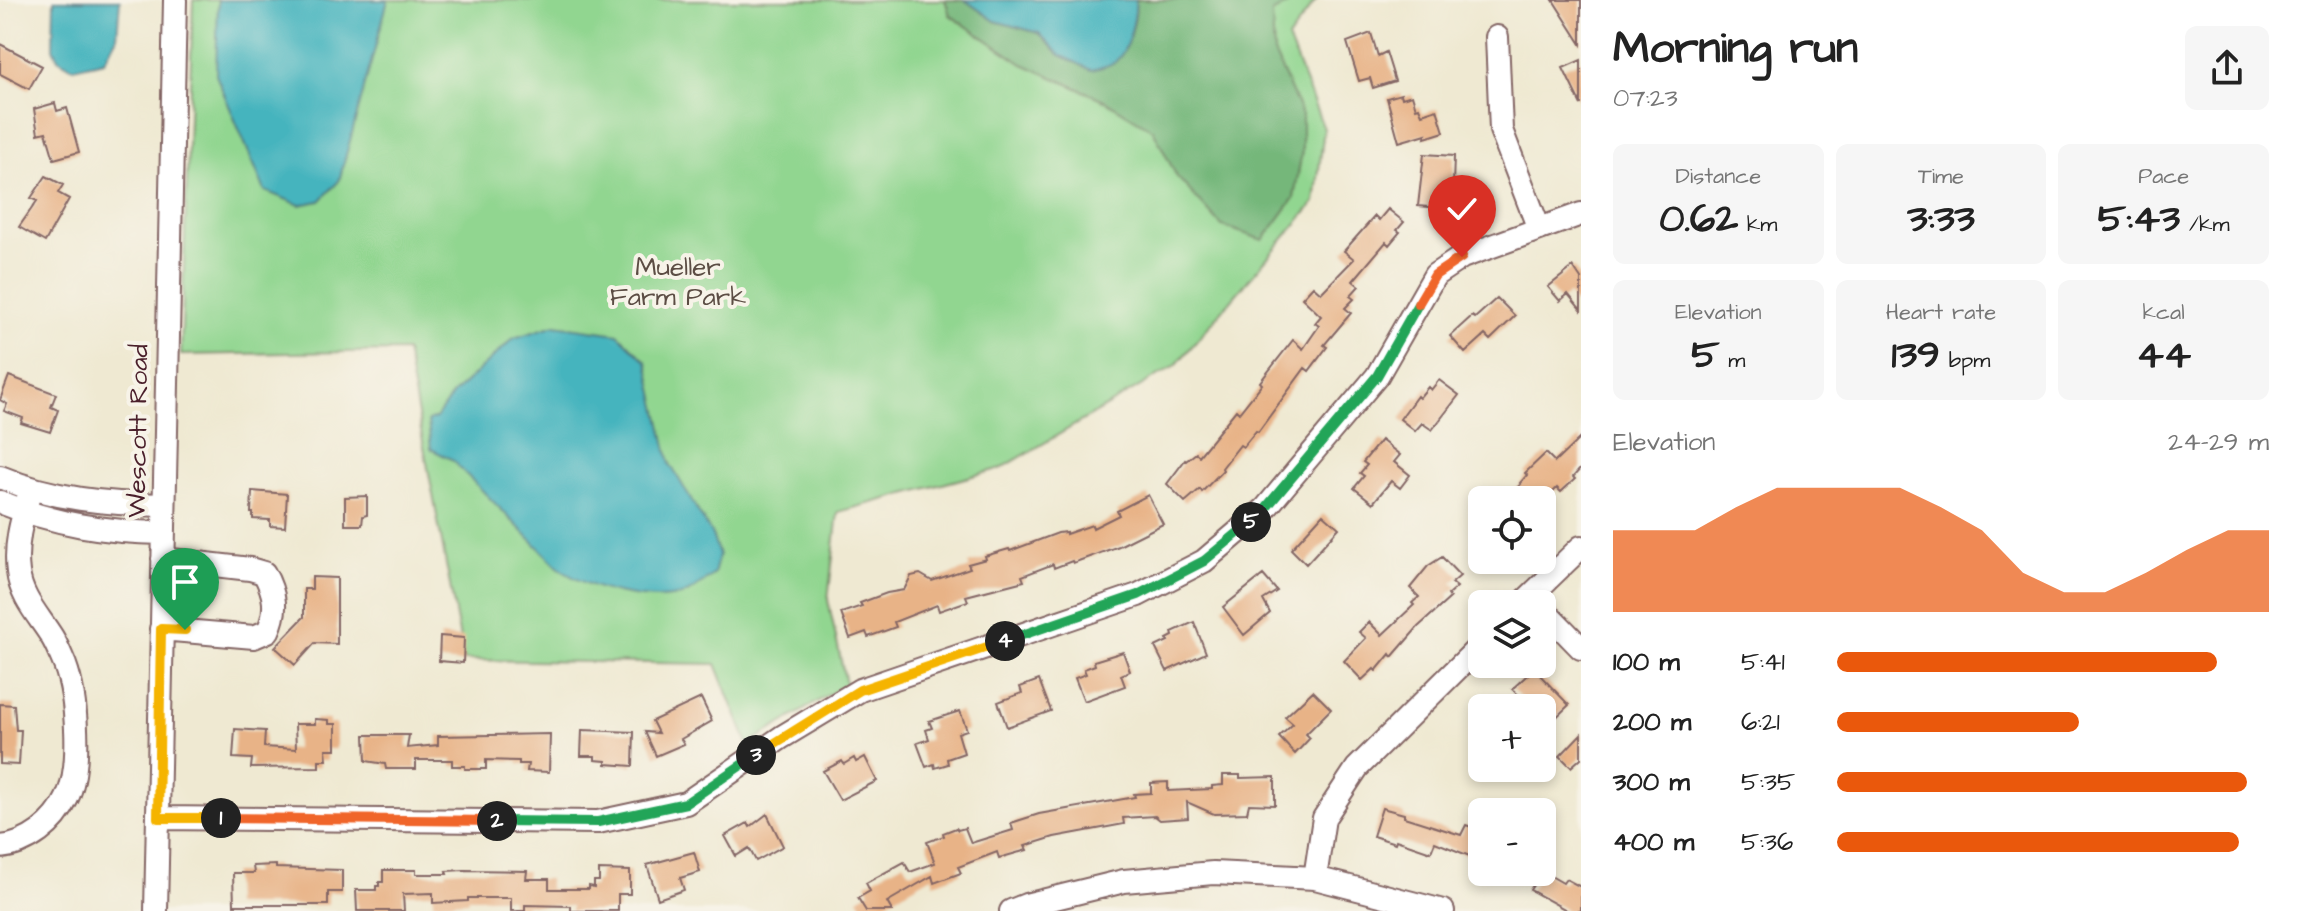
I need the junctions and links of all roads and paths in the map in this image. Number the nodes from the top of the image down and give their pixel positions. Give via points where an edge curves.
1 (175, 0) edge
2 (1497, 37) dead end
3 (1581, 214) edge
4 (1539, 229) junction
5 (0, 477) edge
6 (31, 488) junction
7 (0, 502) edge
8 (164, 505) junction
9 (25, 512) junction
10 (163, 533) junction
11 (1581, 547) edge
12 (163, 559) junction
13 (1544, 590) edge
14 (1556, 625) edge
15 (161, 629) junction
16 (1581, 648) edge
17 (1468, 658) edge
18 (158, 818) junction
19 (0, 847) edge
20 (1315, 878) junction
21 (156, 911) edge
22 (1011, 911) edge
23 (1443, 911) edge

1 - 8 street, Wescott Road
2 - 4 street via 1501,130
3 - 4 street
4 - 18 street via 1462,257 1435,275 1377,376 1265,509 1204,561 1138,595 860,690 686,803 598,822
5 - 6 street
6 - 8 street via 102,503
6 - 9 street
7 - 9 street
8 - 10 street, Wescott Road
9 - 10 street via 83,527
9 - 19 street via 18,575 66,667 74,696 74,765 68,797 59,812 22,842
10 - 12 street, Wescott Road
11 - 13 street
12 - 15 street, Wescott Road
12 - 15 street via 264,573 275,603 268,631 254,637
14 - 16 street
15 - 18 street, Wescott Road
17 - 20 street via 1357,768 1324,818
18 - 21 street, Wescott Road
20 - 22 street via 1213,873 1124,881
20 - 23 street

